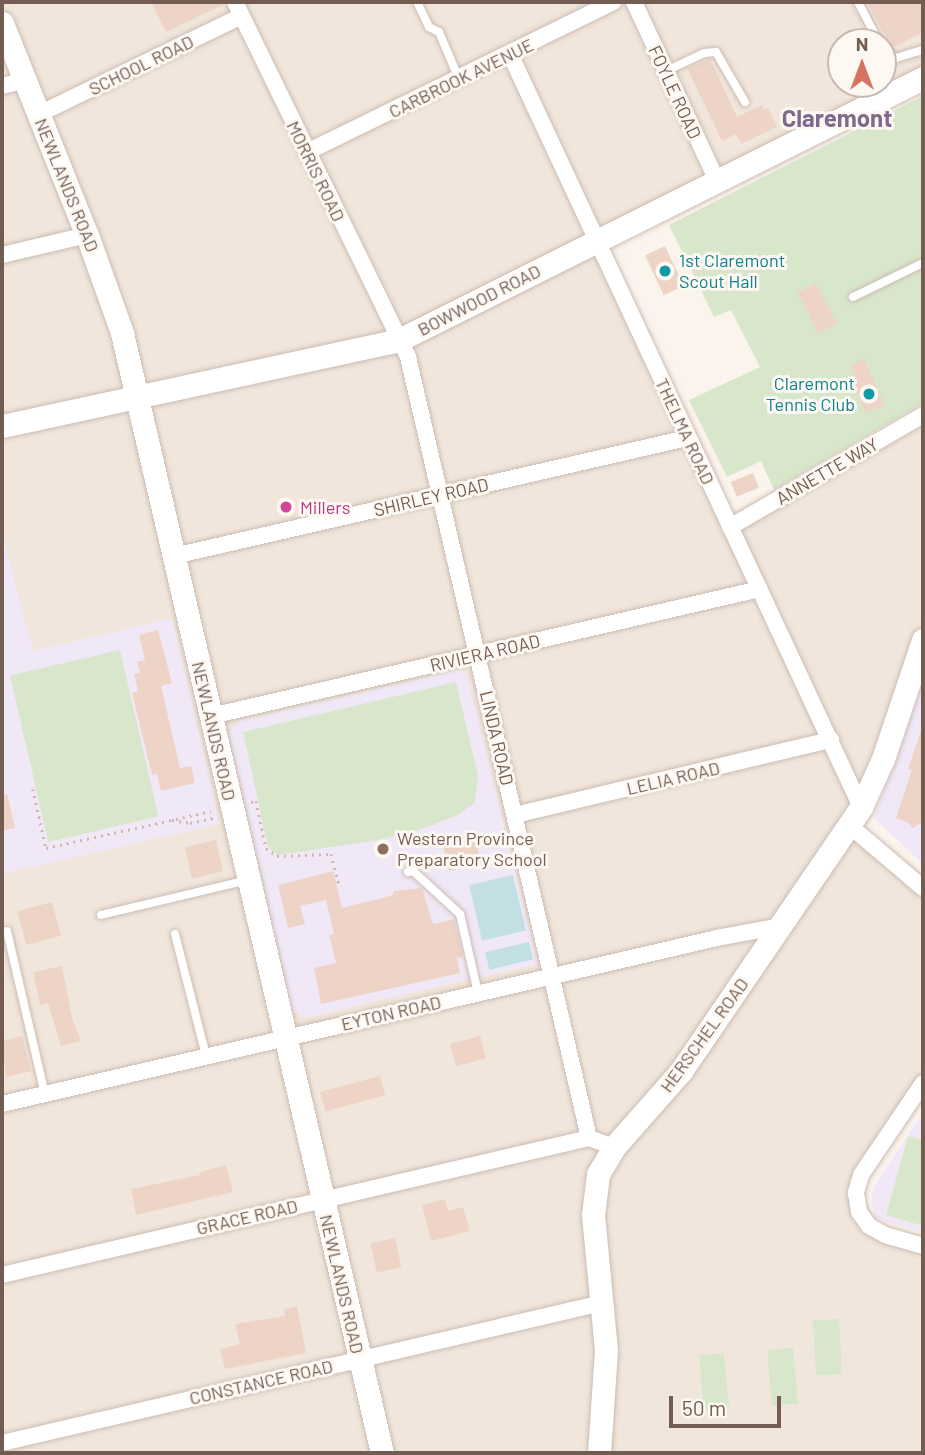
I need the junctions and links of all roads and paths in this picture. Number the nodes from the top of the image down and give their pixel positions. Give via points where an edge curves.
1 (417, 2) edge
2 (613, 2) edge
3 (634, 2) edge
4 (858, 2) edge
5 (238, 9) edge
6 (2, 23) edge
7 (872, 28) edge
8 (923, 50) edge
9 (510, 54) junction
10 (897, 58) edge
11 (666, 71) junction
12 (923, 78) edge
13 (459, 79) junction
14 (26, 80) junction
15 (2, 86) edge
16 (744, 102) dead end
17 (39, 114) junction
18 (307, 152) junction
19 (717, 181) junction
20 (87, 235) junction
21 (598, 241) junction
22 (2, 255) edge
23 (923, 263) edge
24 (853, 297) dead end
25 (399, 340) junction
26 (137, 395) junction
27 (923, 415) edge
28 (2, 426) edge
29 (687, 438) junction
30 (440, 495) junction
31 (730, 527) junction
32 (174, 556) junction
33 (760, 589) junction
34 (923, 640) edge
35 (477, 655) junction
36 (211, 716) junction
37 (831, 740) junction
38 (33, 789) dead end
39 (251, 802) dead end
40 (211, 811) dead end
41 (515, 815) junction
42 (855, 816) junction
43 (221, 817) dead end
44 (169, 820) junction
45 (408, 872) dead end
46 (249, 880) junction
47 (340, 888) dead end
48 (923, 888) edge
49 (102, 915) dead end
50 (780, 926) junction
51 (7, 930) dead end
52 (175, 933) dead end
53 (553, 975) junction
54 (478, 993) junction
55 (285, 1038) junction
56 (206, 1056) junction
57 (923, 1083) edge
58 (45, 1094) junction
59 (2, 1104) edge
60 (589, 1138) junction
61 (614, 1147) junction
62 (322, 1200) junction
63 (923, 1246) edge
64 (2, 1275) edge
65 (602, 1303) junction
66 (360, 1360) junction
67 (2, 1443) edge
68 (382, 1453) edge
69 (599, 1453) edge

1 - 13 lane via 429,27 439,32
2 - 9 street, CARBROOK AVENUE
3 - 11 street, FOYLE ROAD
4 - 7 lane
5 - 17 street, SCHOOL ROAD
5 - 18 street, MORRIS ROAD
6 - 14 street, NEWLANDS ROAD
8 - 10 lane
9 - 13 street, CARBROOK AVENUE
9 - 21 street, THELMA ROAD
11 - 16 lane via 716,52
11 - 19 street, FOYLE ROAD
12 - 19 street, BOWWOOD ROAD
13 - 18 street, CARBROOK AVENUE
14 - 15 street
14 - 17 street, NEWLANDS ROAD
17 - 20 street, NEWLANDS ROAD
18 - 25 street, MORRIS ROAD
19 - 21 street, BOWWOOD ROAD
20 - 22 street
20 - 26 street, NEWLANDS ROAD via 113,301
21 - 25 street, BOWWOOD ROAD
21 - 29 street, THELMA ROAD
23 - 24 lane
25 - 26 street, BOWWOOD ROAD
25 - 30 street, LINDA ROAD via 408,357
26 - 28 street, BOWWOOD ROAD
26 - 32 street, NEWLANDS ROAD
27 - 31 street, ANNETTE WAY
29 - 30 street, SHIRLEY ROAD
29 - 31 street, THELMA ROAD
30 - 32 street, SHIRLEY ROAD
30 - 35 street, LINDA ROAD
31 - 33 street, THELMA ROAD
32 - 36 street, NEWLANDS ROAD
33 - 35 street, RIVIERA ROAD
33 - 37 street, THELMA ROAD
34 - 42 street, HERSCHEL ROAD via 883,759
35 - 36 street, RIVIERA ROAD
35 - 41 street, LINDA ROAD
36 - 46 street, NEWLANDS ROAD
37 - 41 street, LELIA ROAD
37 - 42 street, THELMA ROAD
38 - 44 path via 46,848
39 - 47 path via 256,801 266,848 277,856 331,854
40 - 44 path
41 - 53 street, LINDA ROAD
42 - 48 street
42 - 50 street, HERSCHEL ROAD
43 - 44 path via 190,823
45 - 54 lane via 413,871 460,914
46 - 49 lane
46 - 55 street, NEWLANDS ROAD
50 - 53 street, EYTON ROAD
50 - 61 street, HERSCHEL ROAD via 681,1071
51 - 58 lane
52 - 56 lane
53 - 54 street, EYTON ROAD
53 - 60 street, LINDA ROAD
54 - 55 street, EYTON ROAD
55 - 56 street, EYTON ROAD
55 - 62 street, NEWLANDS ROAD
56 - 58 street, EYTON ROAD
57 - 63 street via 861,1175 856,1193 859,1212 869,1226
58 - 59 street, EYTON ROAD
60 - 61 street
60 - 62 street, GRACE ROAD
61 - 65 street, HERSCHEL ROAD via 598,1174 592,1205
62 - 64 street, GRACE ROAD
62 - 66 street, NEWLANDS ROAD
65 - 66 street, CONSTANCE ROAD
65 - 69 street, HERSCHEL ROAD via 606,1383
66 - 67 street, CONSTANCE ROAD
66 - 68 street, NEWLANDS ROAD

